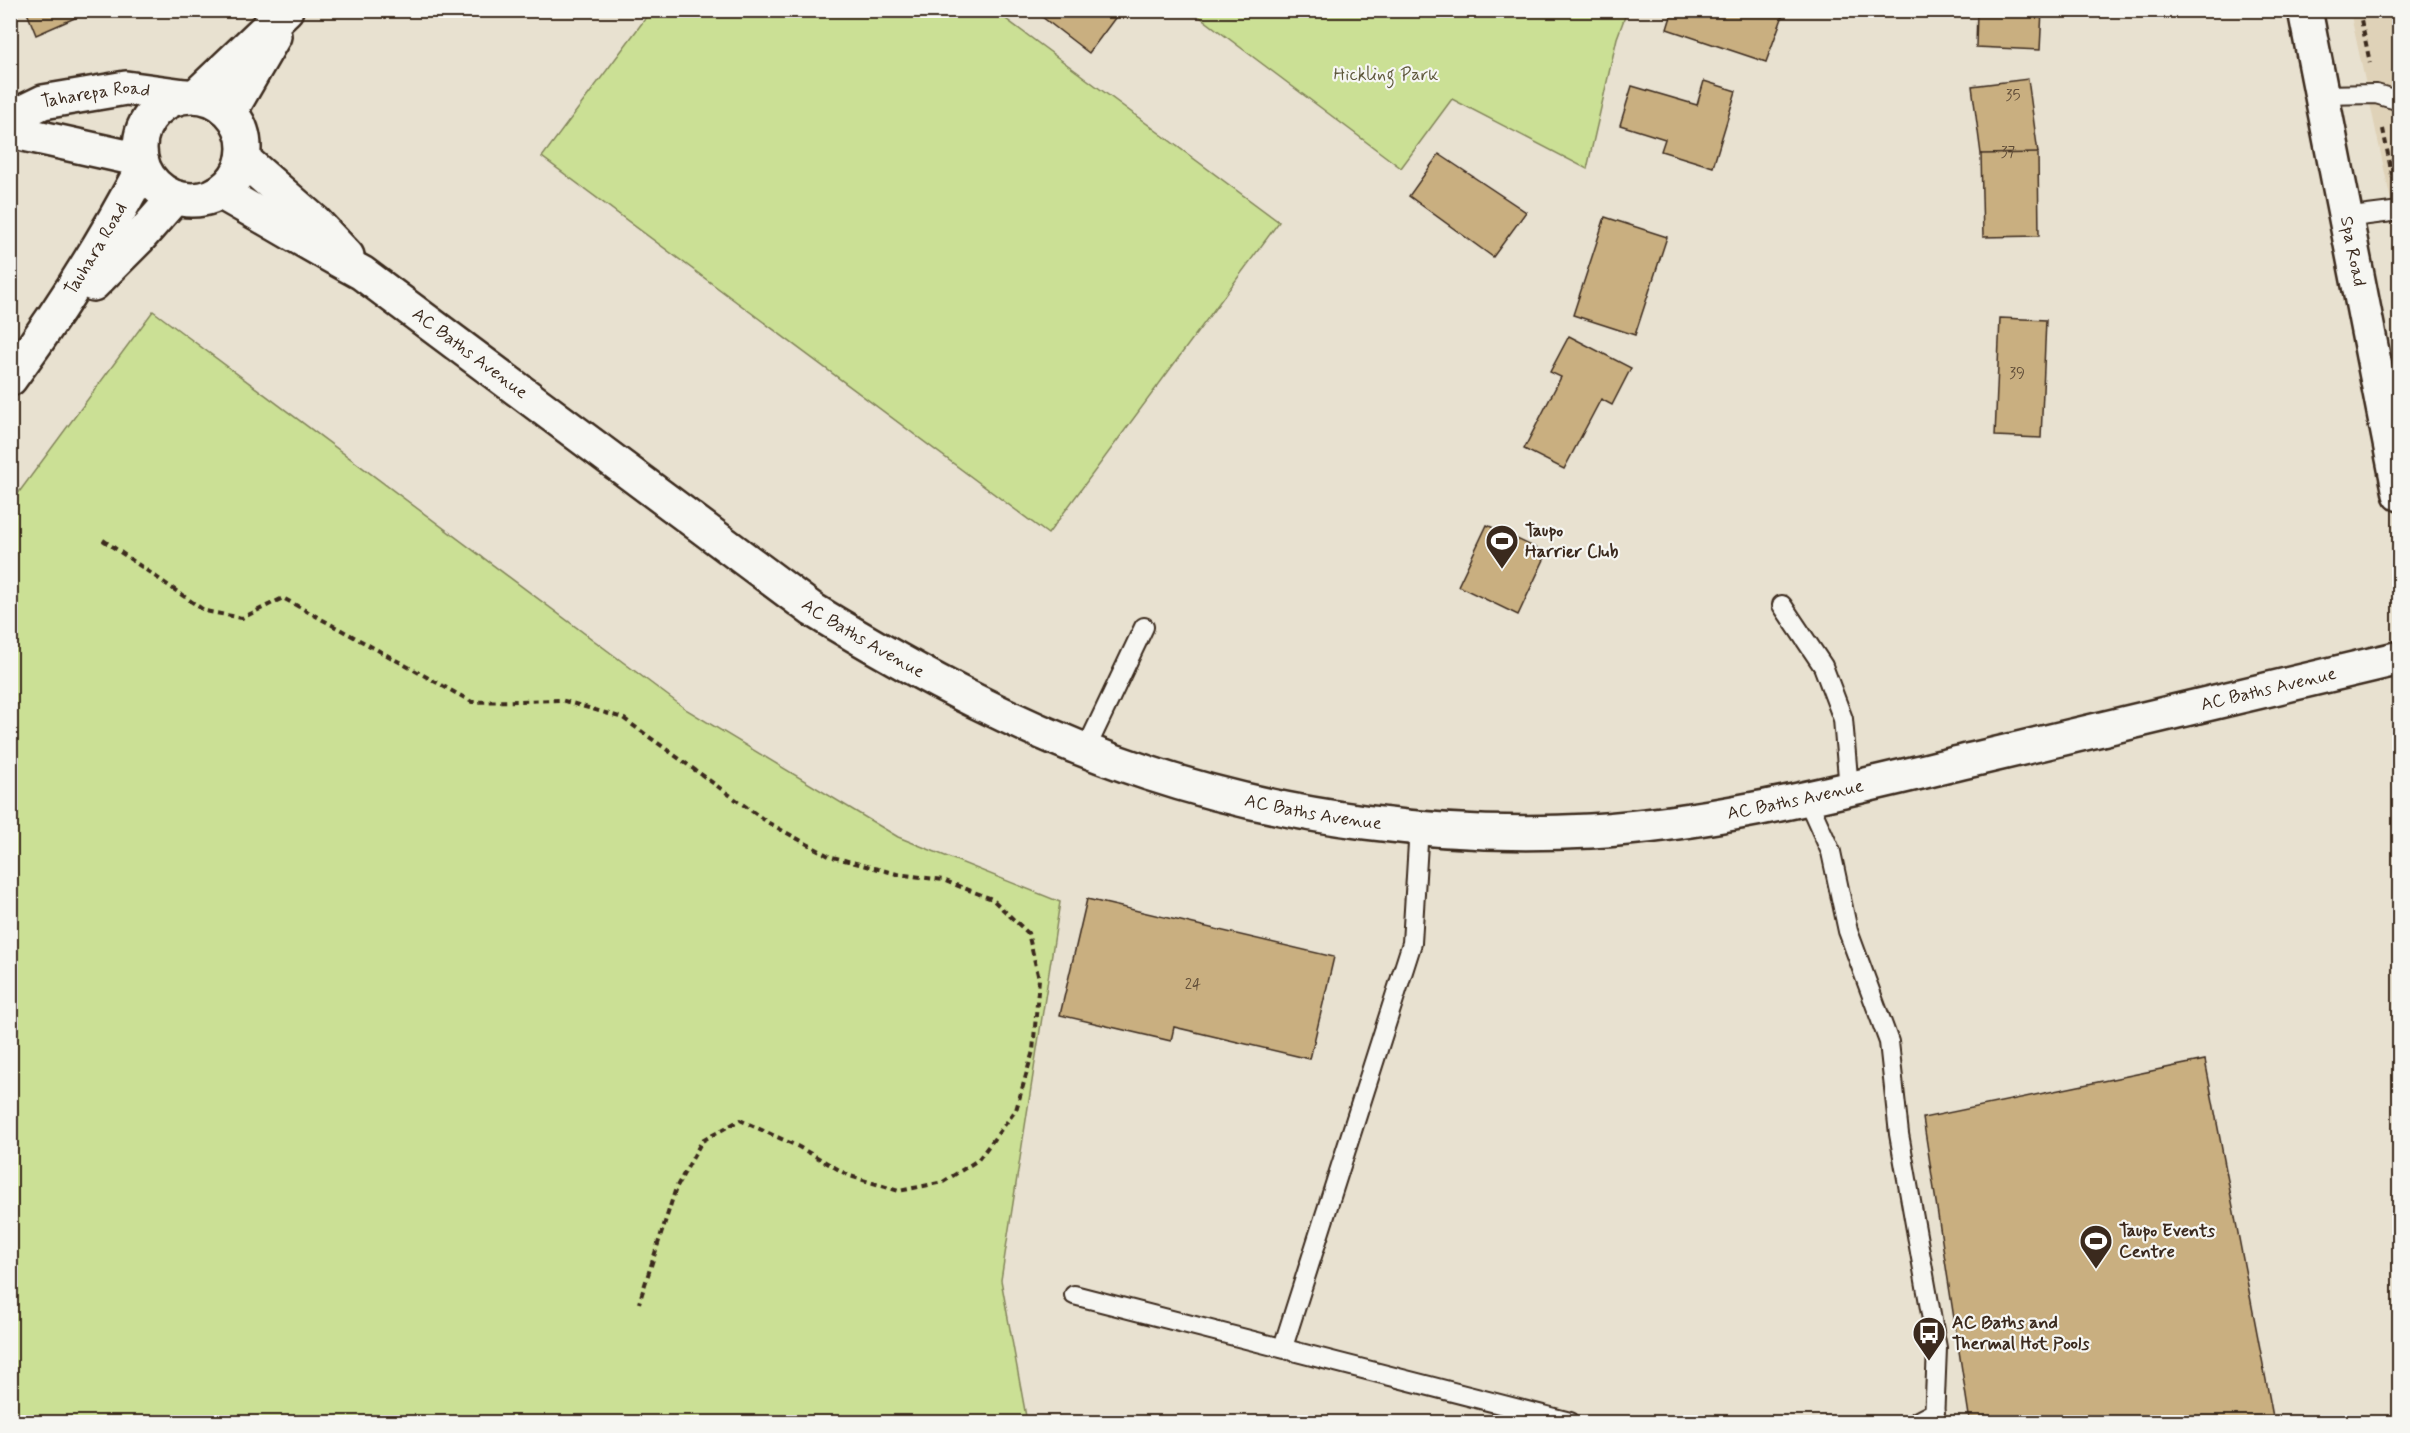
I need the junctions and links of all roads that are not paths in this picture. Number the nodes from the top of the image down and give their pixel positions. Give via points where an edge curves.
1 (287, 10) edge
2 (2305, 10) edge
3 (2322, 94) junction
4 (190, 96) junction
5 (2400, 101) edge
6 (230, 112) junction
7 (10, 118) edge
8 (10, 131) edge
9 (243, 159) junction
10 (142, 164) junction
11 (220, 192) junction
12 (174, 198) junction
13 (2400, 211) edge
14 (2344, 218) junction
15 (362, 273) junction
16 (48, 329) junction
17 (10, 379) edge
18 (2400, 494) edge
19 (1782, 605) dead end
20 (1144, 627) dead end
21 (2400, 658) edge
22 (1086, 749) junction
23 (1849, 789) junction
24 (1808, 800) junction
25 (1419, 826) junction
26 (1074, 1295) dead end
27 (1283, 1347) junction
28 (1934, 1417) edge
29 (1570, 1422) edge
30 (1916, 1422) edge

1 - 4 street
1 - 6 street
2 - 3 street, Spa Road
3 - 5 lane via 2376,94
3 - 14 street, Spa Road
4 - 6 street via 214,100
4 - 7 street, Taharepa Road via 126,88 43,102
4 - 10 street via 161,104 152,112 140,137
6 - 9 street via 243,134
8 - 10 street, Taharepa Road
9 - 11 street via 235,178
9 - 15 street, AC Baths Avenue via 315,222
10 - 12 street via 150,180
10 - 16 street, Tauhara Road via 108,236
11 - 12 street via 203,200
11 - 15 street, AC Baths Avenue
12 - 16 street, Tauhara Road
13 - 14 lane
14 - 18 street, Spa Road
15 - 22 street, AC Baths Avenue via 813,610 948,687
16 - 17 street, Tauhara Road
19 - 23 lane via 1823,666 1843,719
20 - 22 lane
21 - 23 street, AC Baths Avenue
22 - 25 street, AC Baths Avenue via 1149,773 1226,794 1355,820
23 - 24 street, AC Baths Avenue
24 - 25 street, AC Baths Avenue via 1669,824 1587,831 1502,832
24 - 28 lane via 1831,852 1848,931 1889,1042 1899,1134 1937,1348
25 - 27 lane via 1412,943
26 - 27 lane
27 - 29 lane
28 - 30 lane

